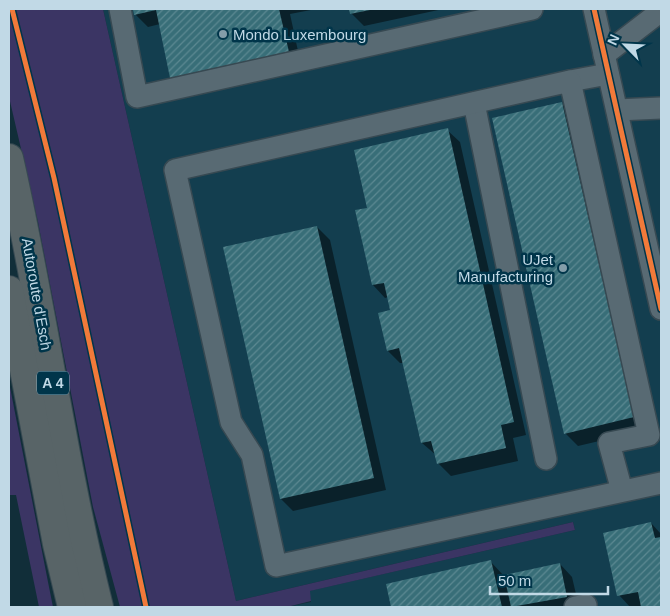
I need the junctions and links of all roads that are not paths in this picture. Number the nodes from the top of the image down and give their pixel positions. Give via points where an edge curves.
1 (120, 9) edge
2 (532, 9) edge
3 (594, 9) edge
4 (661, 11) edge
5 (606, 65) junction
6 (570, 81) junction
7 (474, 103) junction
8 (661, 108) edge
9 (616, 110) junction
10 (9, 158) edge
11 (9, 290) edge
12 (661, 309) edge
13 (546, 459) dead end
14 (661, 483) edge
15 (622, 491) junction
16 (82, 539) junction
17 (72, 607) edge
18 (99, 607) edge
19 (104, 607) edge

1 - 2 street via 137,97
3 - 5 street
4 - 5 street
5 - 6 street
5 - 9 street
6 - 7 street
6 - 15 street via 649,435 609,444
7 - 13 street
7 - 15 street via 175,170 231,422 252,455 276,566
8 - 9 street
9 - 12 street
10 - 16 highway, Autoroute d'Esch / A 4
11 - 17 highway, Autoroute d'Esch / A 4
14 - 15 street
16 - 18 highway, Autoroute d'Esch / A 4
16 - 19 highway, A 4

